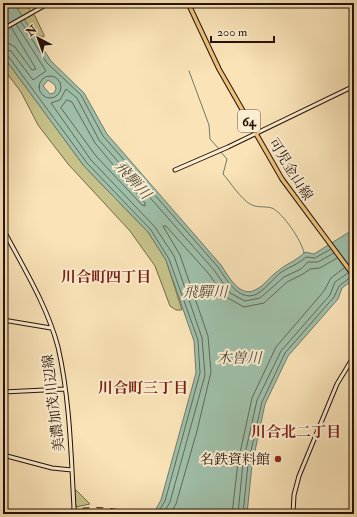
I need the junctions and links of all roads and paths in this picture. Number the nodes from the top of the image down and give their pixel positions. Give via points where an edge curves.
1 (49, 3) edge
2 (188, 3) edge
3 (3, 29) edge
4 (354, 86) edge
5 (256, 134) junction
6 (175, 170) dead end
7 (3, 229) edge
8 (354, 276) edge
9 (3, 320) edge
10 (51, 328) junction
11 (354, 356) edge
12 (65, 388) junction
13 (3, 392) edge
14 (3, 455) edge
15 (72, 470) junction
16 (75, 514) edge
17 (293, 514) edge

1 - 3 street
2 - 5 main road, 可児金山線 / 64 via 219,69
4 - 5 street
5 - 6 street
5 - 8 main road, 可児金山線 / 64 via 282,179
7 - 10 street, 美濃加茂川辺線 via 40,298
9 - 10 street
10 - 12 street, 美濃加茂川辺線 via 58,347
11 - 17 street via 335,388 299,476
12 - 13 street
12 - 15 street, 美濃加茂川辺線
14 - 15 street via 52,468
15 - 16 street, 美濃加茂川辺線

